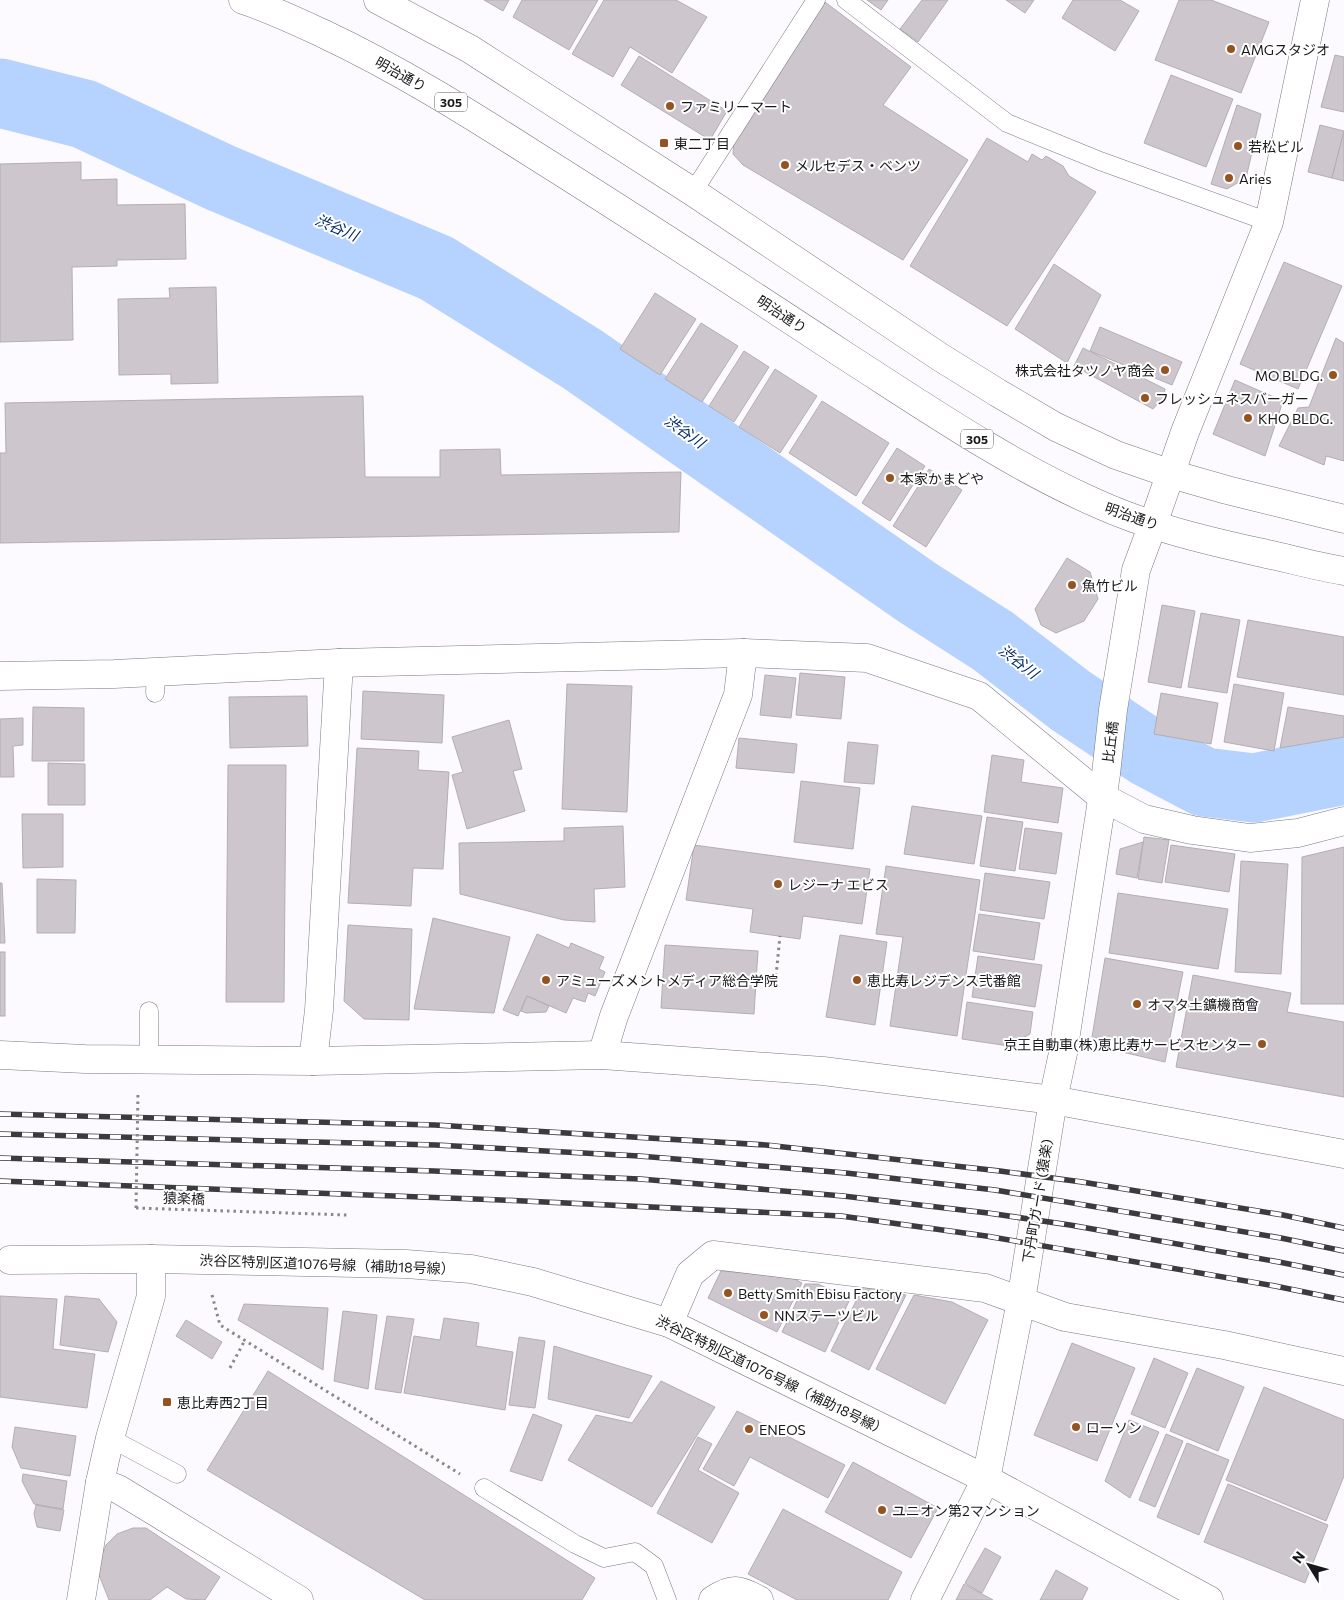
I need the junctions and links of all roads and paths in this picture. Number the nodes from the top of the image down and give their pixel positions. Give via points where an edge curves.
1 (243, 0) edge
2 (378, 0) edge
3 (816, 0) edge
4 (846, 0) edge
5 (1315, 0) edge
6 (693, 192) junction
7 (1269, 222) junction
8 (1171, 474) junction
9 (1344, 519) edge
10 (1152, 524) junction
11 (1344, 571) edge
12 (743, 653) junction
13 (338, 664) junction
14 (0, 676) edge
15 (1104, 786) junction
16 (1344, 821) edge
17 (780, 936) dead end
18 (776, 976) dead end
19 (150, 1011) dead end
20 (0, 1055) edge
21 (602, 1055) junction
22 (149, 1059) junction
23 (313, 1061) junction
24 (138, 1092) dead end
25 (1053, 1100) junction
26 (1344, 1154) edge
27 (347, 1216) dead end
28 (5, 1259) edge
29 (151, 1259) junction
30 (211, 1291) dead end
31 (1021, 1301) junction
32 (669, 1323) junction
33 (245, 1340) junction
34 (230, 1368) dead end
35 (1344, 1371) edge
36 (110, 1438) junction
37 (177, 1474) dead end
38 (986, 1479) junction
39 (100, 1482) junction
40 (484, 1488) joint
41 (81, 1599) edge
42 (299, 1600) edge
43 (667, 1600) edge
44 (713, 1600) edge
45 (759, 1600) edge
46 (925, 1600) edge
47 (1209, 1600) edge

1 - 10 street, 明治通り / 305 via 298,22 428,88 648,226 974,438 1097,504
2 - 6 street via 470,49
3 - 6 lane
4 - 7 lane via 1007,123 1100,161
5 - 7 street, 比丘橋
6 - 8 street via 998,393 1056,427 1116,455
7 - 8 street, 比丘橋
8 - 9 street
8 - 10 street, 比丘橋
10 - 11 street, 明治通り / 305
10 - 15 street, 比丘橋 via 1136,570
12 - 13 street
12 - 15 street via 867,658 979,696
12 - 21 street via 738,695 614,1016
13 - 14 street via 155,683
13 - 23 street via 319,1010
15 - 16 street via 1144,819 1192,830 1250,838 1298,833
15 - 25 street, 比丘橋
17 - 18 path
19 - 22 lane
20 - 22 street
21 - 23 street
21 - 25 street via 823,1071
22 - 23 street
24 - 27 path, 猿楽橋, bridge via 136,1208
25 - 26 street
25 - 31 street, 下丹町ガード (猿楽)
28 - 29 street, 渋谷区特別区道1076号線（補助18号線）
29 - 32 street, 渋谷区特別区道1076号線（補助18号線） via 406,1264 471,1269 534,1282
29 - 36 street via 151,1296
30 - 33 path via 220,1325
31 - 32 street via 985,1288 713,1255 690,1274
31 - 35 street via 1066,1317 1224,1345
31 - 38 street, 下丹町ガード (猿楽)
32 - 38 street, 渋谷区特別区道1076号線（補助18号線）
33 - 34 path
33 - 40 path
36 - 37 lane
36 - 39 street
38 - 46 street, 下丹町ガード (猿楽)
38 - 47 street, 渋谷区特別区道1076号線（補助18号線）
39 - 41 street
39 - 42 street via 118,1489
40 - 43 lane via 575,1544 604,1558 635,1552 654,1566
44 - 45 street via 726,1591 743,1591

